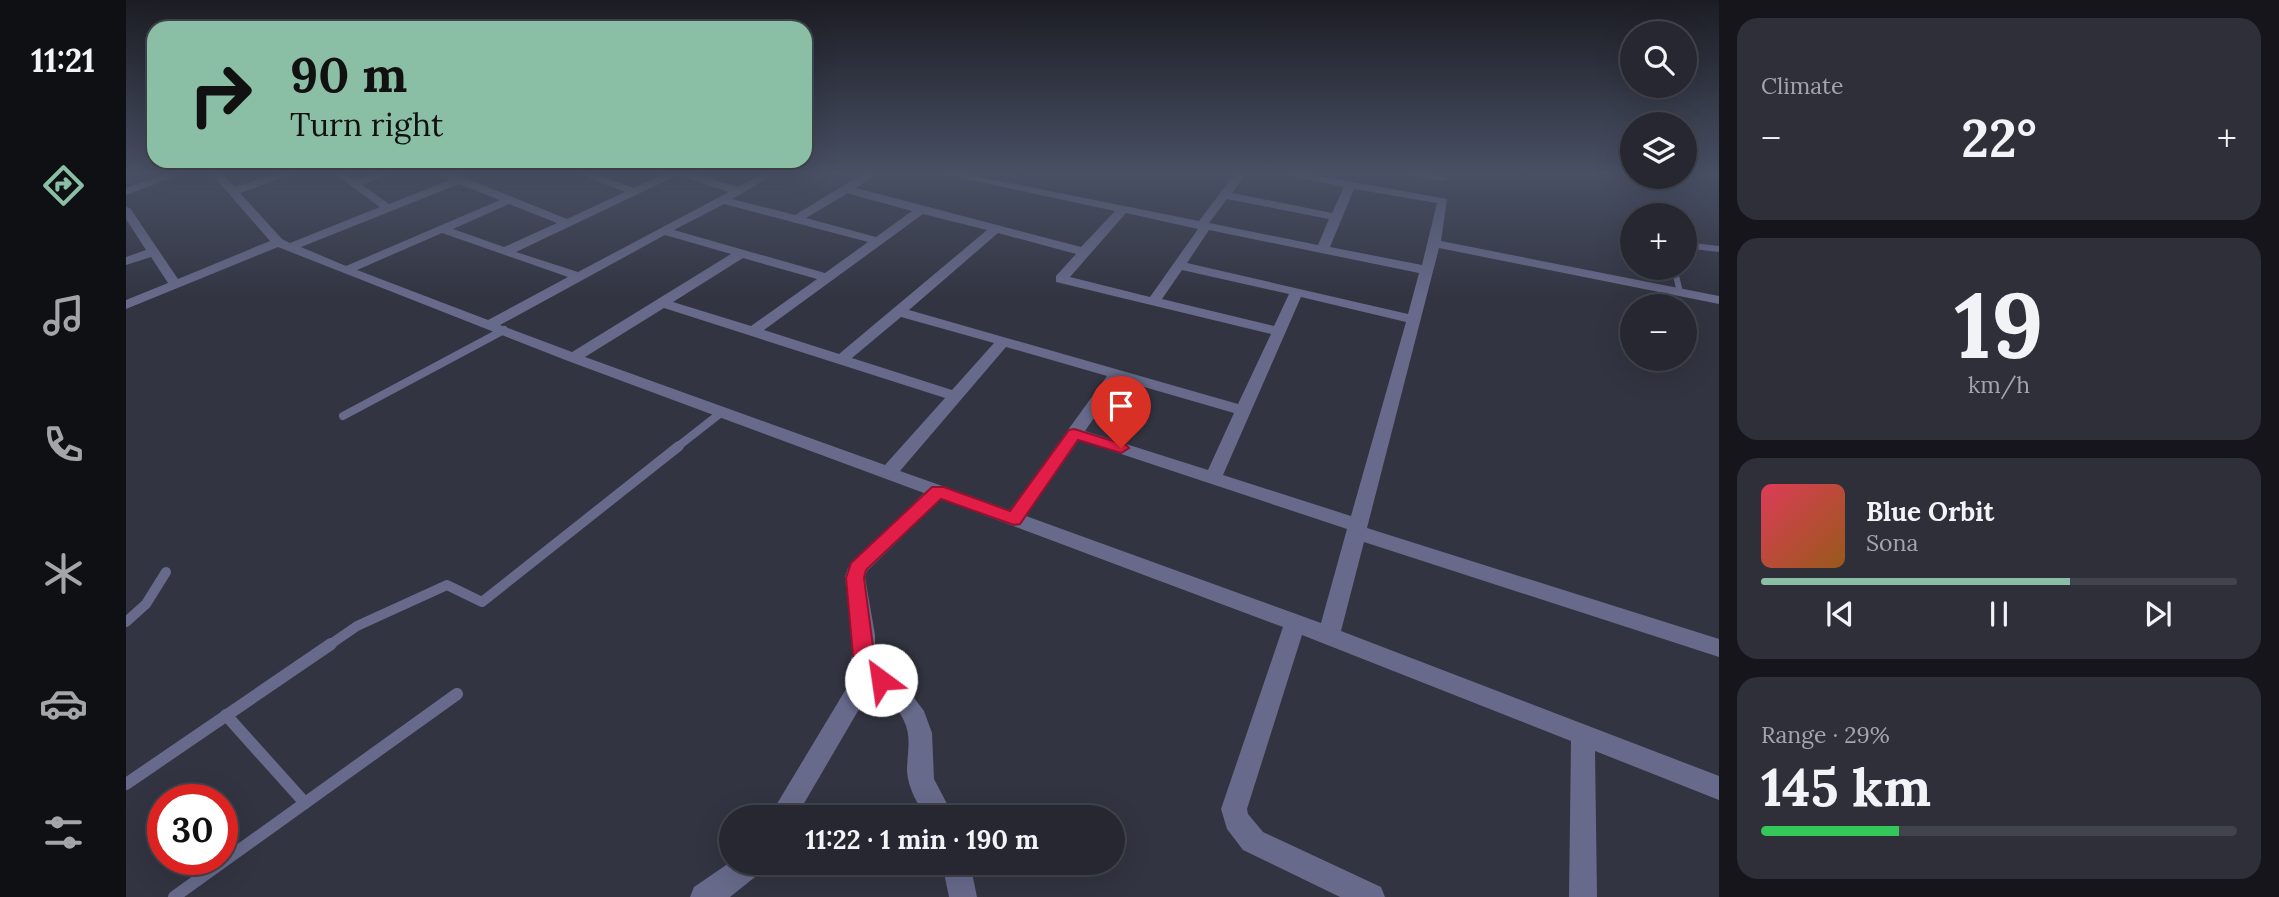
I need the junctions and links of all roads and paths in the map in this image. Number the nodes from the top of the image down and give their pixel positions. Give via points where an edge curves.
1 (129, 214) edge
2 (253, 214) edge
3 (372, 214) edge
4 (477, 214) edge
5 (544, 214) edge
6 (586, 214) edge
7 (696, 214) edge
8 (777, 214) edge
9 (806, 214) edge
10 (915, 214) edge
11 (940, 214) edge
12 (1119, 214) edge
13 (1137, 214) edge
14 (1212, 214) edge
15 (1320, 214) edge
16 (1337, 214) edge
17 (1440, 214) edge
18 (1336, 217) junction
19 (797, 219) junction
20 (567, 223) junction
21 (1203, 226) junction
22 (442, 229) junction
23 (996, 229) junction
24 (663, 231) junction
25 (878, 241) junction
26 (1434, 243) junction
27 (284, 245) junction
28 (1697, 246) edge
29 (1719, 249) edge
30 (1322, 250) junction
31 (1084, 251) junction
32 (154, 252) junction
33 (505, 252) junction
34 (742, 253) junction
35 (126, 261) edge
36 (1179, 265) junction
37 (346, 270) junction
38 (1426, 271) junction
39 (578, 276) junction
40 (827, 278) junction
41 (1677, 280) edge
42 (176, 284) junction
43 (1297, 292) junction
44 (1680, 292) junction
45 (1719, 300) edge
46 (663, 303) junction
47 (1153, 303) junction
48 (126, 305) edge
49 (897, 311) junction
50 (1413, 319) junction
51 (497, 328) junction
52 (754, 331) junction
53 (1279, 332) junction
54 (1003, 342) junction
55 (573, 358) junction
56 (842, 359) junction
57 (1116, 374) junction
58 (956, 396) junction
59 (1244, 411) junction
60 (722, 412) junction
61 (343, 415) dead end
62 (1074, 433) junction
63 (888, 473) junction
64 (1213, 478) junction
65 (938, 491) junction
66 (1014, 519) junction
67 (1357, 529) junction
68 (166, 572) dead end
69 (126, 622) edge
70 (1295, 623) junction
71 (1328, 636) junction
72 (1719, 648) edge
73 (865, 666) junction
74 (457, 694) dead end
75 (226, 715) junction
76 (1583, 737) junction
77 (126, 784) edge
78 (1719, 789) edge
79 (305, 803) junction
80 (789, 805) edge
81 (934, 805) edge
82 (736, 875) edge
83 (958, 875) edge
84 (174, 897) edge
85 (704, 897) edge
86 (963, 897) edge
87 (1371, 897) edge
88 (1583, 897) edge

1 - 32 street
2 - 27 street
3 - 27 street
4 - 22 street
5 - 20 street
6 - 20 street
7 - 24 street
8 - 19 street
9 - 19 street
10 - 25 street
11 - 23 street
12 - 31 street
13 - 21 street
14 - 21 street
15 - 18 street
16 - 18 street
17 - 26 street
18 - 30 street
19 - 25 street
20 - 33 street
21 - 30 street
21 - 36 street
22 - 33 street
22 - 37 street
23 - 31 street
23 - 49 street
24 - 34 street
24 - 39 street
25 - 40 street
26 - 38 street
26 - 44 street
27 - 37 street
27 - 42 street
28 - 29 lane
30 - 38 street
31 - 47 street via 1061,279
32 - 35 street
32 - 42 street
33 - 39 street
34 - 40 street
34 - 46 street
36 - 43 street
36 - 47 street
37 - 51 street
38 - 50 street
39 - 51 street
40 - 52 street
41 - 44 lane
42 - 48 street
43 - 50 street
43 - 53 street
44 - 45 street
46 - 52 street
46 - 55 street
47 - 53 street
49 - 54 street
49 - 56 street
50 - 67 street
51 - 55 street
51 - 61 lane
52 - 56 street
53 - 59 street
54 - 57 street
54 - 58 street
55 - 60 street
56 - 58 street
57 - 59 street
57 - 62 street
58 - 63 street
59 - 64 street
60 - 63 street
60 - 75 lane via 482,603 447,585 357,625
62 - 64 street
62 - 66 street
63 - 65 street
64 - 67 street
65 - 66 street
65 - 73 street via 858,568 855,578
66 - 70 street
67 - 71 street
67 - 72 street
68 - 69 lane via 146,604
70 - 71 street
70 - 87 street via 1234,808 1236,820 1253,841
71 - 76 street
73 - 80 street via 857,692
73 - 81 street via 898,694 913,714 919,729 920,776
74 - 79 lane
75 - 77 lane
75 - 79 lane
76 - 78 street
76 - 88 street
79 - 84 lane
82 - 85 street
83 - 86 street

